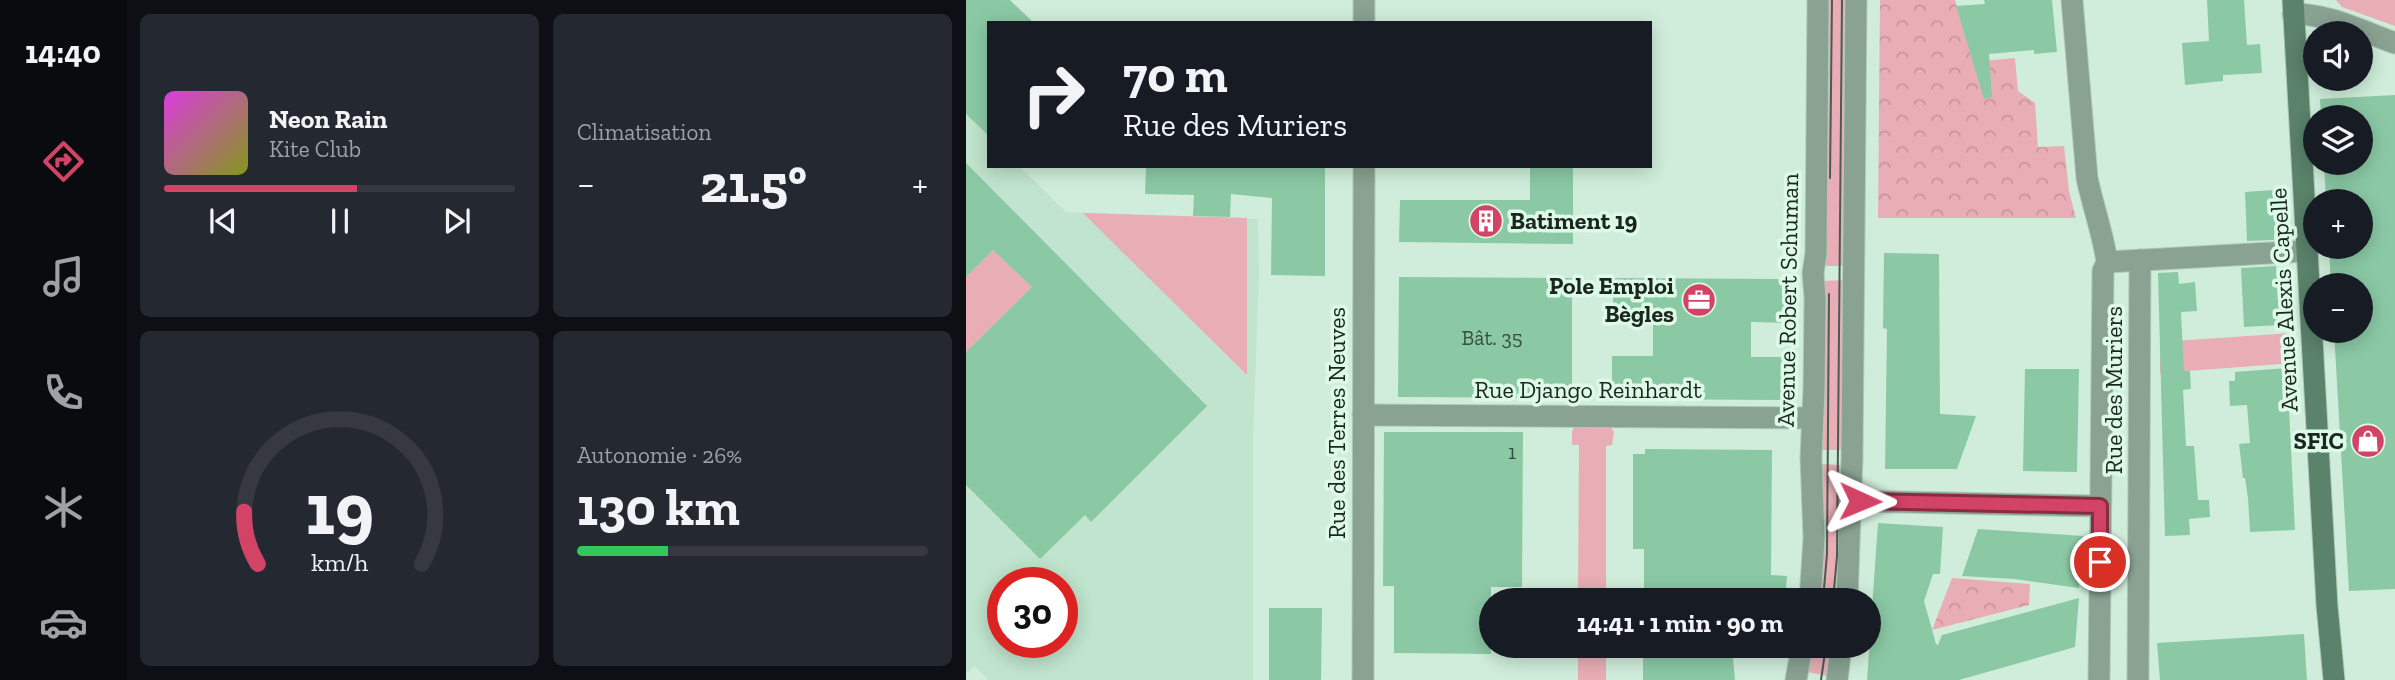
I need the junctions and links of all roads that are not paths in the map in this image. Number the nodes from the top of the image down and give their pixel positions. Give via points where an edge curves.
1 (1364, 0) edge
2 (1818, 0) edge
3 (1856, 0) edge
4 (2072, 0) edge
5 (2293, 7) edge
6 (1364, 21) edge
7 (2395, 43) edge
8 (1364, 168) edge
9 (2303, 195) edge
10 (2303, 251) edge
11 (2307, 259) edge
12 (2140, 260) junction
13 (2106, 262) junction
14 (1363, 415) junction
15 (1812, 418) junction
16 (1852, 501) junction
17 (2100, 506) junction
18 (1811, 588) edge
19 (1848, 588) edge
20 (1800, 658) edge
21 (1840, 658) edge
22 (1363, 680) edge
23 (1796, 680) edge
24 (1837, 680) edge
25 (2099, 680) edge
26 (2138, 680) edge
27 (2334, 680) edge

1 - 6 street
2 - 15 street, Avenue Robert Schuman
3 - 16 street
4 - 13 street, Rue des Muriers via 2087,178
5 - 7 street
5 - 9 street, Avenue Alexis Capelle
8 - 14 street, Rue des Terres Neuves
10 - 12 street
11 - 27 street, Avenue Alexis Capelle
12 - 13 street
12 - 26 street, Rue des Muriers
13 - 17 street, Rue des Muriers
14 - 15 street, Rue Django Reinhardt
14 - 22 street, Rue des Terres Neuves
15 - 18 street, Avenue Robert Schuman
16 - 17 street
16 - 19 street
17 - 25 street, Rue des Muriers
20 - 23 street
21 - 24 street

